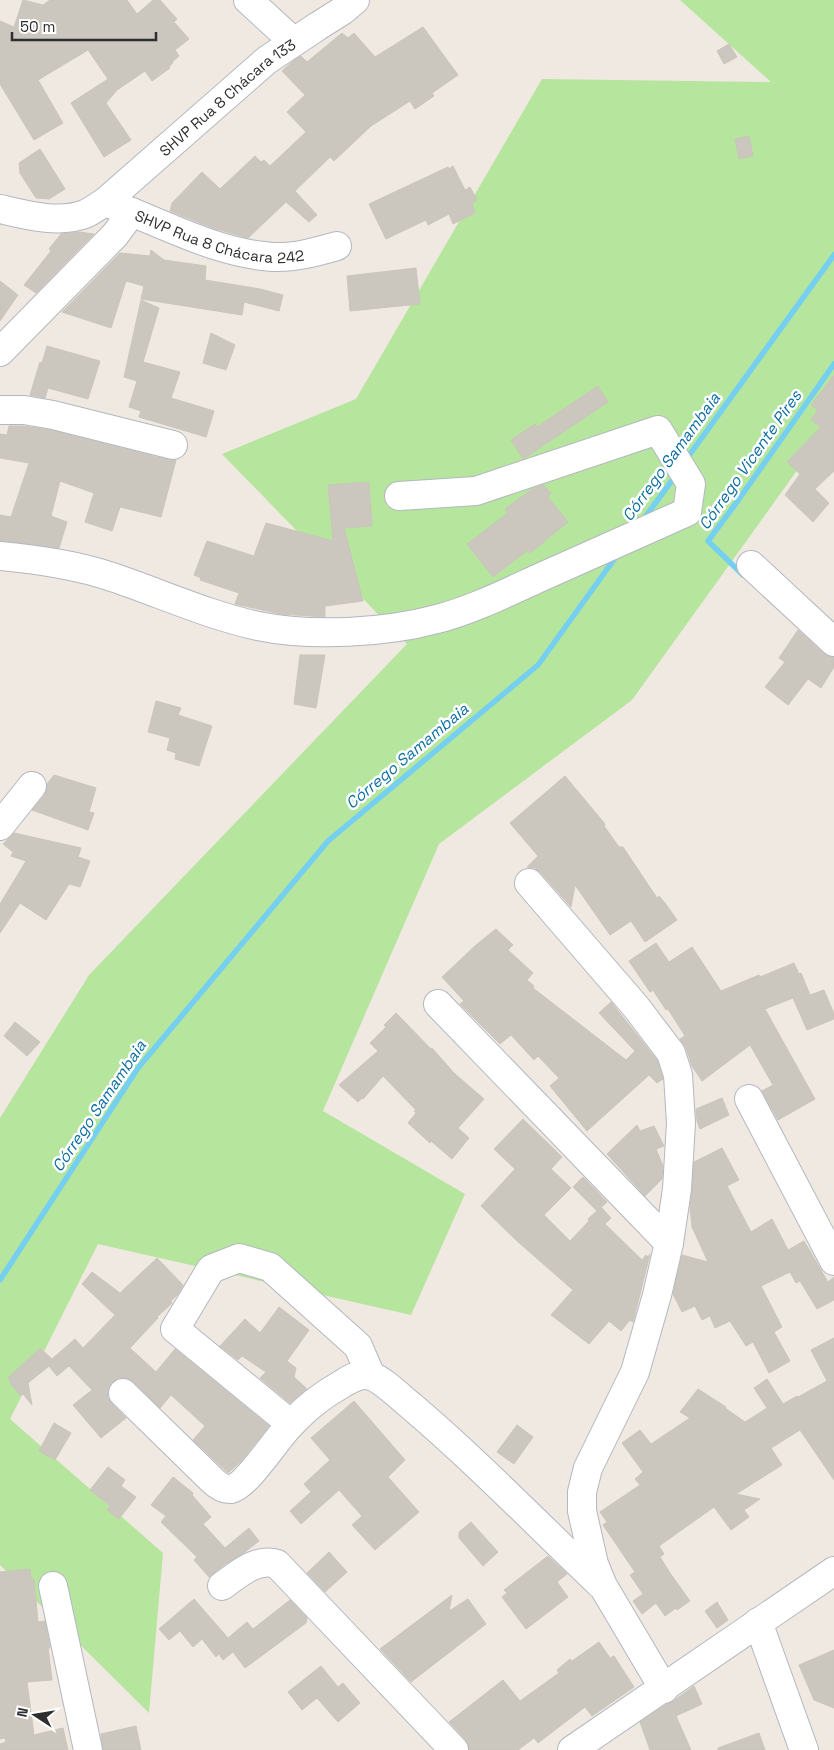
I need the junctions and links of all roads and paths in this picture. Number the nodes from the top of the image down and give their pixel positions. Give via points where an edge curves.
1 (248, 0) edge
2 (355, 0) edge
3 (294, 42) junction
4 (105, 202) junction
5 (0, 209) edge
6 (132, 212) junction
7 (337, 246) dead end
8 (0, 352) edge
9 (0, 410) edge
10 (173, 445) dead end
11 (399, 496) dead end
12 (0, 556) edge
13 (751, 565) dead end
14 (834, 642) edge
15 (32, 786) dead end
16 (0, 826) edge
17 (529, 883) dead end
18 (438, 1004) dead end
19 (749, 1100) dead end
20 (669, 1243) junction
21 (834, 1260) edge
22 (370, 1376) junction
23 (123, 1393) dead end
24 (291, 1424) junction
25 (834, 1571) edge
26 (53, 1586) dead end
27 (222, 1586) dead end
28 (602, 1586) junction
29 (758, 1622) junction
30 (664, 1689) junction
31 (88, 1750) edge
32 (454, 1750) edge
33 (572, 1750) edge
34 (804, 1750) edge

1 - 3 street
2 - 3 street, SHVP Rua 8 Chácara 133
3 - 4 street, SHVP Rua 8 Chácara 133 via 267,60
4 - 5 street, SHVP Rua 8 Chácara 133 via 70,218 49,218
4 - 6 street, SHVP Rua 8 Chácara 242
6 - 7 street, SHVP Rua 8 Chácara 242 via 197,239 243,253 274,257 307,254
6 - 8 street via 115,235
9 - 10 street via 53,415
11 - 12 street via 476,491 658,430 691,484 687,512 477,605 413,625 381,629 297,632 275,629 225,617 84,569
13 - 14 street
15 - 16 street
17 - 20 street via 636,1007 674,1060 678,1075 680,1123 677,1189
18 - 20 street
19 - 21 street
20 - 28 street via 635,1372 588,1468 582,1492 588,1540
22 - 24 street via 356,1376 332,1389
22 - 24 street via 358,1346 270,1267 239,1258 210,1269 175,1329
22 - 28 street via 448,1438
23 - 24 street via 211,1479 226,1489 240,1484
25 - 29 street
26 - 31 street
27 - 32 street via 254,1566 277,1564
28 - 30 street
29 - 30 street
29 - 34 street
30 - 33 street

